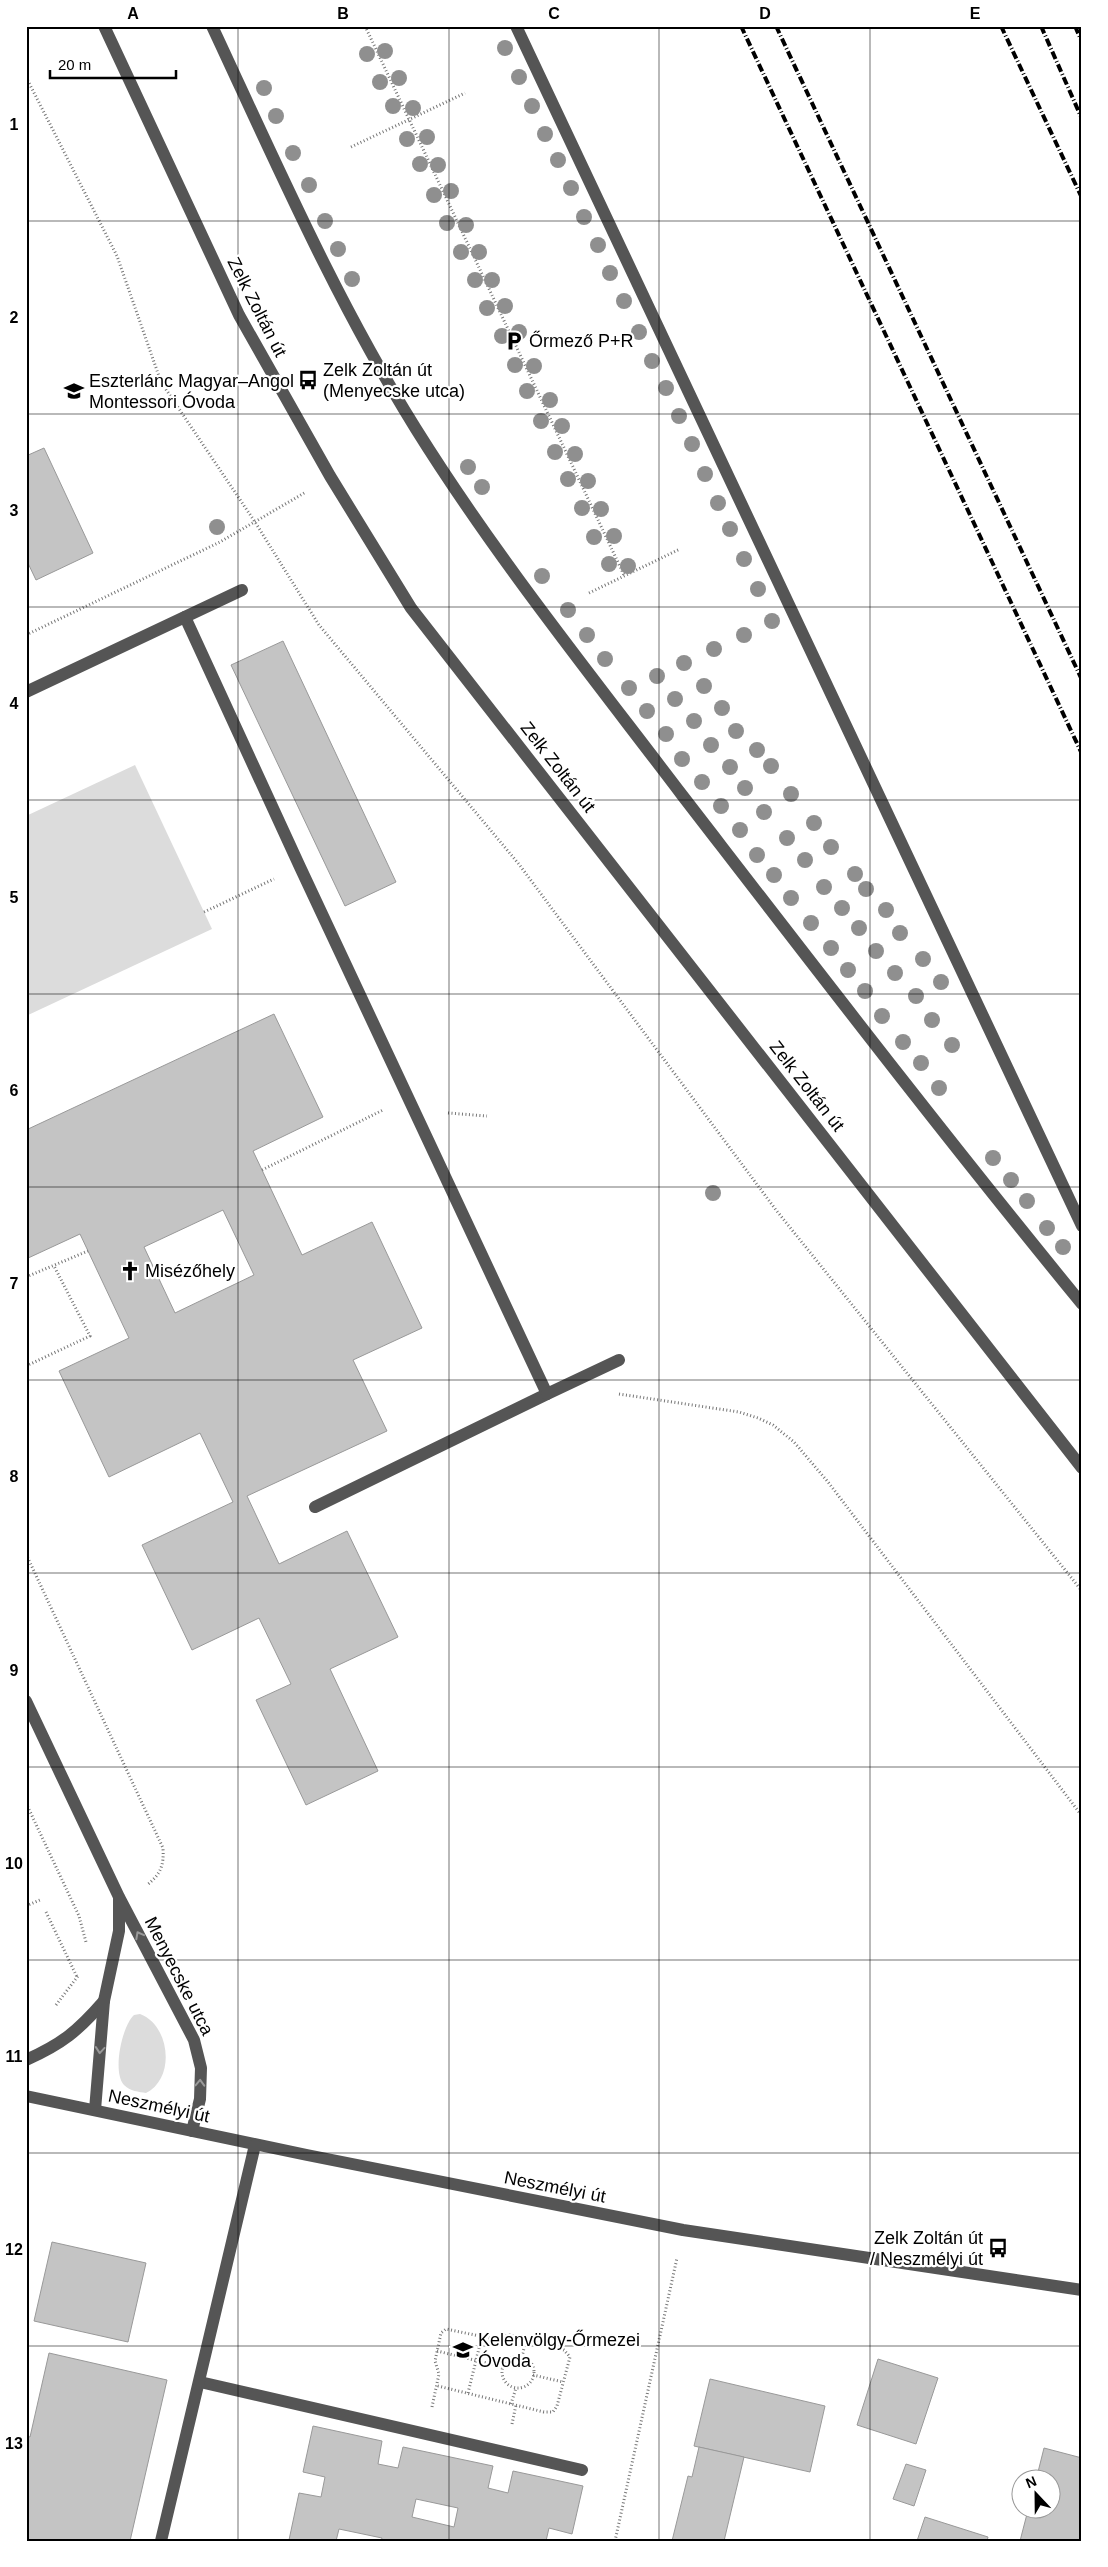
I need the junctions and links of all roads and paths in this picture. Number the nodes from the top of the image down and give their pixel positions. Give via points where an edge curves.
1 (104, 26) edge
2 (212, 26) edge
3 (365, 26) edge
4 (516, 26) edge
5 (26, 77) edge
6 (465, 93) dead end
7 (409, 120) junction
8 (351, 147) dead end
9 (307, 491) dead end
10 (255, 522) junction
11 (680, 549) dead end
12 (624, 575) junction
13 (242, 590) dead end
14 (589, 592) dead end
15 (185, 616) junction
16 (26, 635) edge
17 (26, 692) edge
18 (300, 867) junction
19 (204, 912) dead end
20 (408, 1098) junction
21 (262, 1170) dead end
22 (1082, 1226) edge
23 (88, 1251) dead end
24 (54, 1266) junction
25 (26, 1277) edge
26 (1082, 1304) edge
27 (619, 1360) dead end
28 (26, 1366) edge
29 (572, 1383) junction
30 (547, 1394) junction
31 (1082, 1468) edge
32 (315, 1507) dead end
33 (26, 1554) edge
34 (1082, 1591) edge
35 (26, 1701) edge
36 (26, 1803) edge
37 (1082, 1816) edge
38 (147, 1885) dead end
39 (119, 1897) junction
40 (40, 1900) dead end
41 (26, 1906) edge
42 (46, 1912) dead end
43 (87, 1947) dead end
44 (80, 1970) dead end
45 (77, 1978) junction
46 (104, 2001) junction
47 (51, 2010) dead end
48 (26, 2060) edge
49 (26, 2096) edge
50 (94, 2110) junction
51 (192, 2131) junction
52 (255, 2144) junction
53 (683, 2230) junction
54 (1082, 2290) edge
55 (482, 2336) junction
56 (526, 2339) junction
57 (437, 2351) junction
58 (522, 2357) junction
59 (476, 2360) junction
60 (503, 2367) junction
61 (533, 2375) junction
62 (200, 2382) junction
63 (563, 2382) junction
64 (438, 2386) junction
65 (516, 2388) junction
66 (468, 2393) junction
67 (511, 2404) junction
68 (426, 2434) junction
69 (582, 2470) dead end
70 (162, 2541) edge
71 (615, 2541) edge

1 - 31 street, Zelk Zoltán út via 239,315 330,476 412,608
2 - 26 street via 324,266 365,343 461,497 561,635 849,1012
3 - 7 path
4 - 22 street
5 - 10 path via 117,256 161,382
6 - 7 path
7 - 8 path
7 - 12 path
9 - 10 path
10 - 16 path
10 - 34 path via 319,625 518,863 776,1210
11 - 12 path
12 - 14 path
13 - 15 street
15 - 17 street
15 - 18 street
18 - 19 path
18 - 20 street
20 - 21 path
20 - 30 street
23 - 24 path
24 - 25 path
24 - 28 path via 90,1336
27 - 29 street
29 - 30 street
29 - 37 path via 625,1395 739,1412 773,1425 794,1442 808,1456
30 - 32 street
33 - 38 path via 163,1848 158,1876
35 - 39 street, Menyecske utca
36 - 43 path via 79,1916
39 - 46 street, Menyecske utca via 120,1931
51 -> 39 street, Menyecske utca via 200,2099 201,2068 194,2040
40 - 41 path
42 - 45 path
44 - 45 path
45 - 47 path
46 - 48 street, Menyecske utca via 84,2025 63,2042
46 -> 50 street, Menyecske utca
49 - 50 street, Neszmélyi út
50 - 51 street, Neszmélyi út
51 - 52 street, Neszmélyi út
52 - 53 street, Neszmélyi út
52 - 62 street
53 - 54 street, Neszmélyi út
53 - 71 path
55 - 56 path via 498,2339 510,2335
55 - 57 path via 446,2329 441,2333
55 - 59 path
56 - 58 path
56 - 63 path via 567,2352 570,2360
57 - 59 path
57 - 64 path
58 - 60 path via 512,2357
58 - 61 path via 530,2362
59 - 60 path
59 - 66 path
60 - 65 path via 504,2380
61 - 63 path
61 - 65 path via 527,2384
62 - 68 street
62 - 70 street
63 - 67 path via 553,2412
64 - 66 path
64 - 68 path
65 - 67 path
66 - 67 path
68 - 69 street

